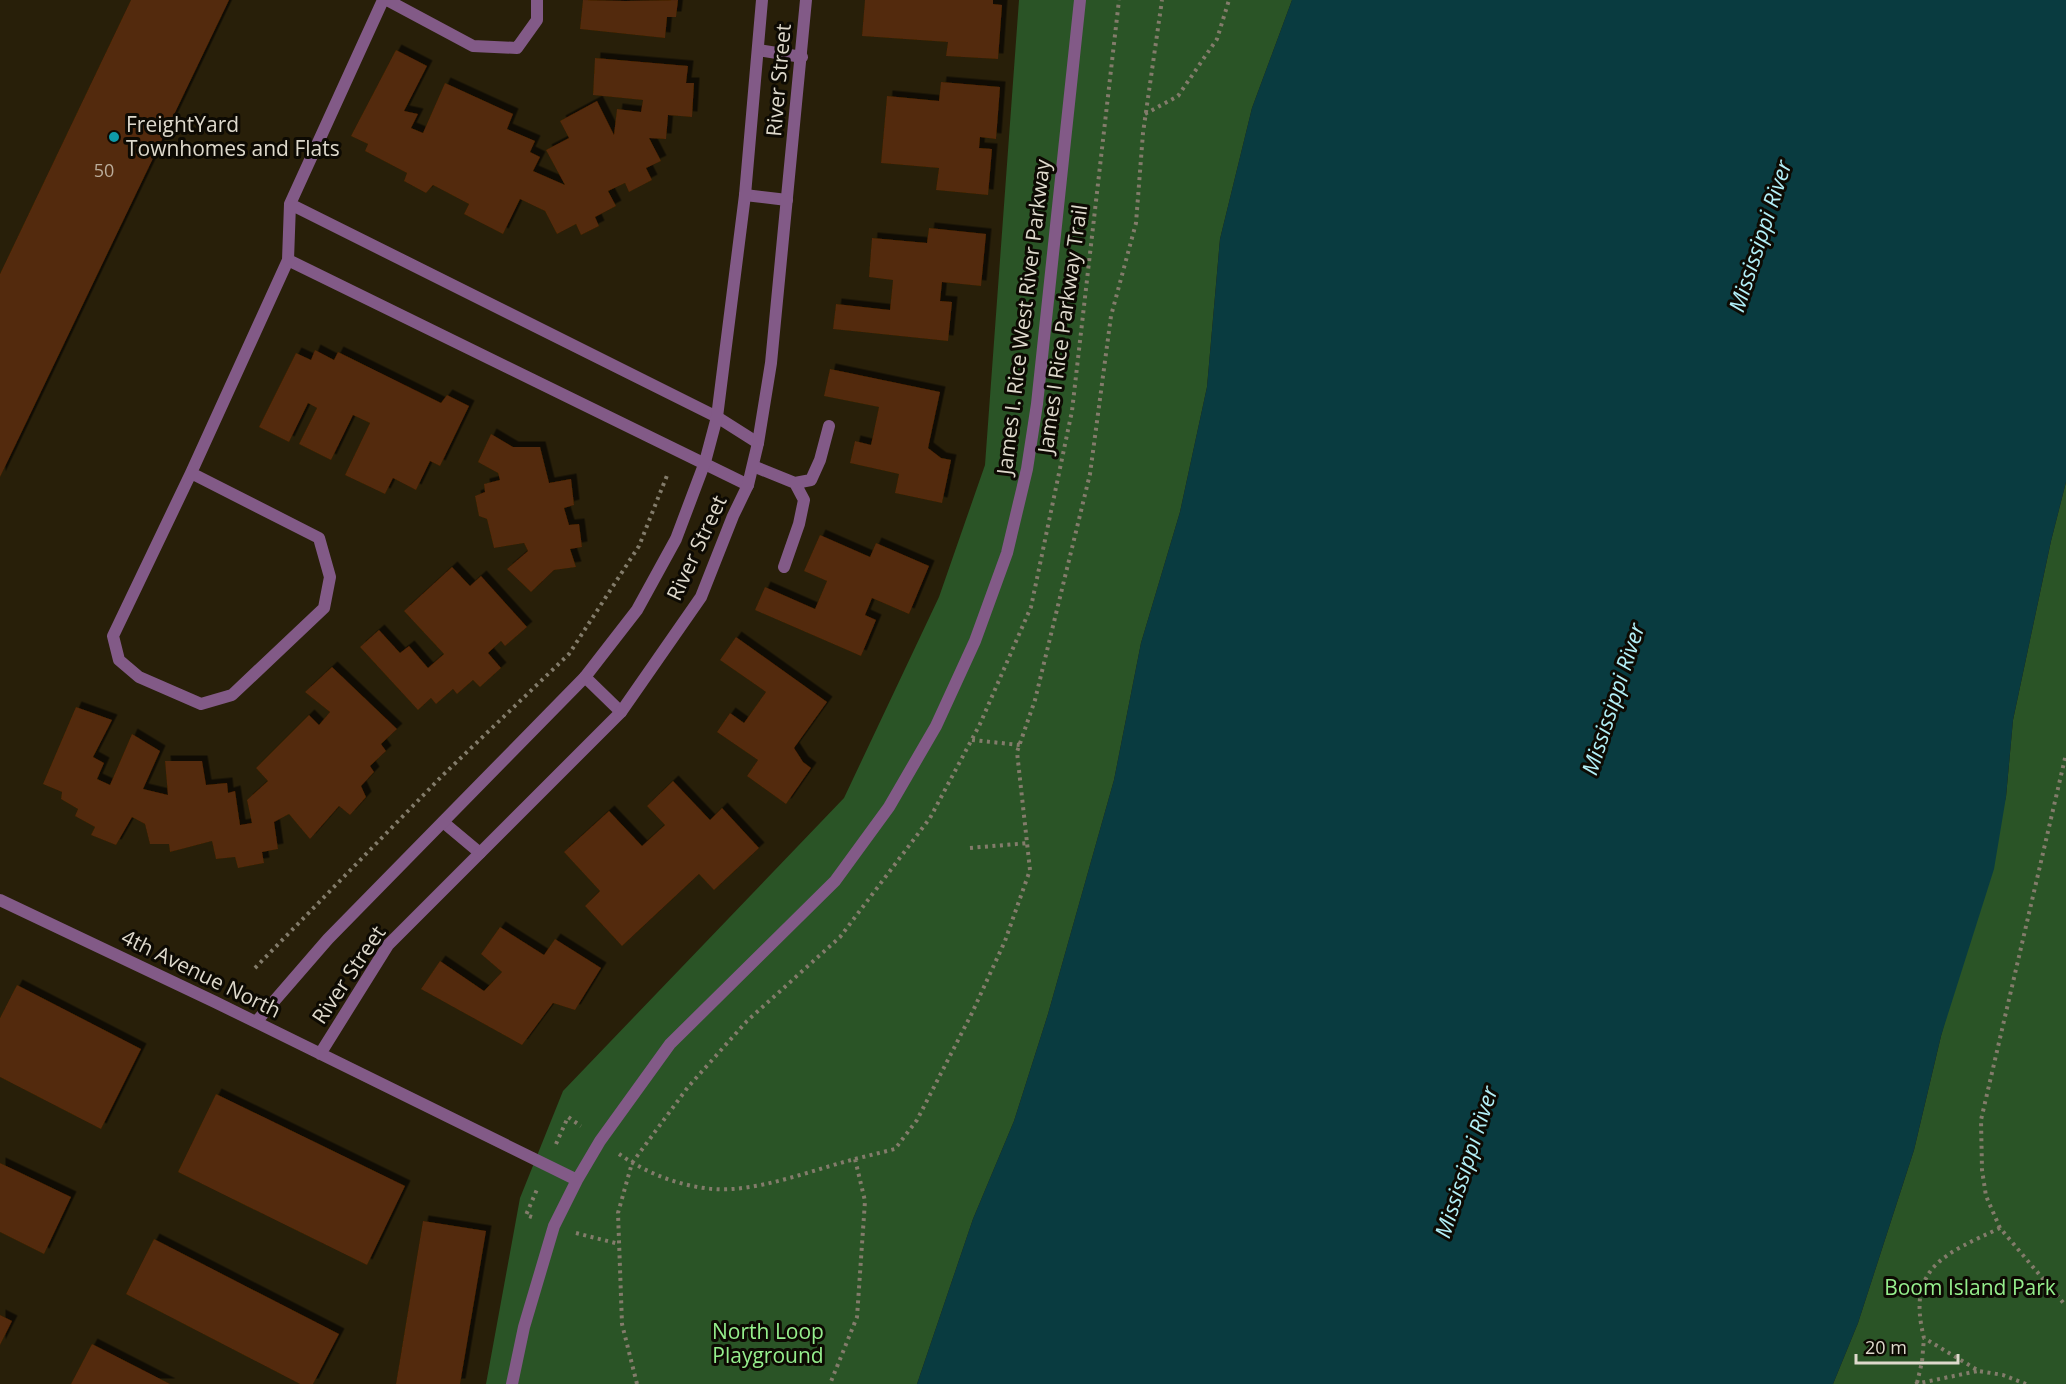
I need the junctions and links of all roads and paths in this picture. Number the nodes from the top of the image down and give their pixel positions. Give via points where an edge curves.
1 (385, 0) edge
2 (537, 0) edge
3 (762, 0) edge
4 (806, 0) edge
5 (1080, 0) edge
6 (1119, 0) edge
7 (1162, 0) edge
8 (1229, 0) edge
9 (758, 50) junction
10 (802, 57) junction
11 (1145, 114) junction
12 (745, 195) junction
13 (787, 200) junction
14 (290, 204) junction
15 (288, 260) junction
16 (717, 417) junction
17 (829, 426) dead end
18 (758, 443) junction
19 (676, 448) junction
20 (705, 462) junction
21 (753, 466) junction
22 (191, 473) junction
23 (795, 483) junction
24 (748, 485) junction
25 (784, 567) dead end
26 (585, 677) junction
27 (621, 712) junction
28 (972, 740) junction
29 (1020, 745) junction
30 (2066, 754) edge
31 (443, 822) junction
32 (1028, 843) junction
33 (970, 848) dead end
34 (480, 853) junction
35 (0, 900) edge
36 (255, 968) dead end
37 (256, 1022) junction
38 (320, 1054) junction
39 (558, 1139) dead end
40 (600, 1141) junction
41 (615, 1151) dead end
42 (855, 1159) junction
43 (632, 1163) junction
44 (578, 1180) junction
45 (2000, 1228) junction
46 (2066, 1306) edge
47 (1924, 1338) junction
48 (1979, 1371) junction
49 (512, 1384) edge
50 (638, 1384) edge
51 (830, 1384) edge
52 (1916, 1384) edge
53 (2026, 1384) edge

1 - 2 street via 473,46 517,48 537,20
1 - 14 street
3 - 9 street, River Street
4 - 10 street, River Street
5 - 40 street, James I. Rice West River Parkway via 1027,469 1007,553 975,641 936,726 889,807 834,880 670,1044
6 - 28 path, James I Rice Parkway Trail via 1072,411 1030,607
7 - 11 path
8 - 11 path via 1217,39 1178,96
9 - 10 street
9 - 12 street, River Street
10 - 13 street, River Street
11 - 29 path via 1136,223 1110,316 1090,474 1035,699
12 - 13 street
12 - 16 street, River Street
13 - 18 street, River Street via 771,363
14 - 15 street
14 - 16 street
15 - 19 street
15 - 22 street
16 - 18 street
16 - 20 street, River Street
17 - 23 street via 811,480
18 - 21 street, River Street
19 - 20 street
19 - 36 path via 639,546 569,654 443,775
20 - 24 street
20 - 26 street, River Street via 676,539 637,610
21 - 23 street
21 - 24 street, River Street
22 - 22 street via 113,636 119,660 139,677 201,704 232,695 324,608 330,577 319,538
23 - 25 street via 804,500
24 - 27 street, River Street via 701,597
26 - 27 street
26 - 31 street, River Street
27 - 34 street, River Street
28 - 29 path
28 - 43 path, James I Rice Parkway Trail via 930,818 840,938 747,1021 688,1086
29 - 32 path via 1017,752
30 - 45 path via 1982,1120 1986,1196
31 - 34 street
31 - 37 street, River Street via 328,939
32 - 33 path
32 - 42 path via 1030,870 1005,940 917,1120 895,1149
34 - 38 street, River Street via 388,945
35 - 37 street, 4th Avenue North
37 - 38 street, 4th Avenue North
38 - 44 street, 4th Avenue North
39 - 40 path via 568,1117
40 - 44 street, James I. Rice West River Parkway
41 - 43 path
42 - 43 path via 733,1189 696,1187
42 - 51 path via 865,1202 857,1317
43 - 50 path, James I Rice Parkway Trail via 618,1213 622,1324
44 - 49 street, James I. Rice West River Parkway via 555,1226 524,1327
45 - 46 path
45 - 47 path via 1948,1254 1934,1266 1923,1282 1919,1299 1918,1316
47 - 48 path
47 - 52 path
48 - 52 path
48 - 53 path

